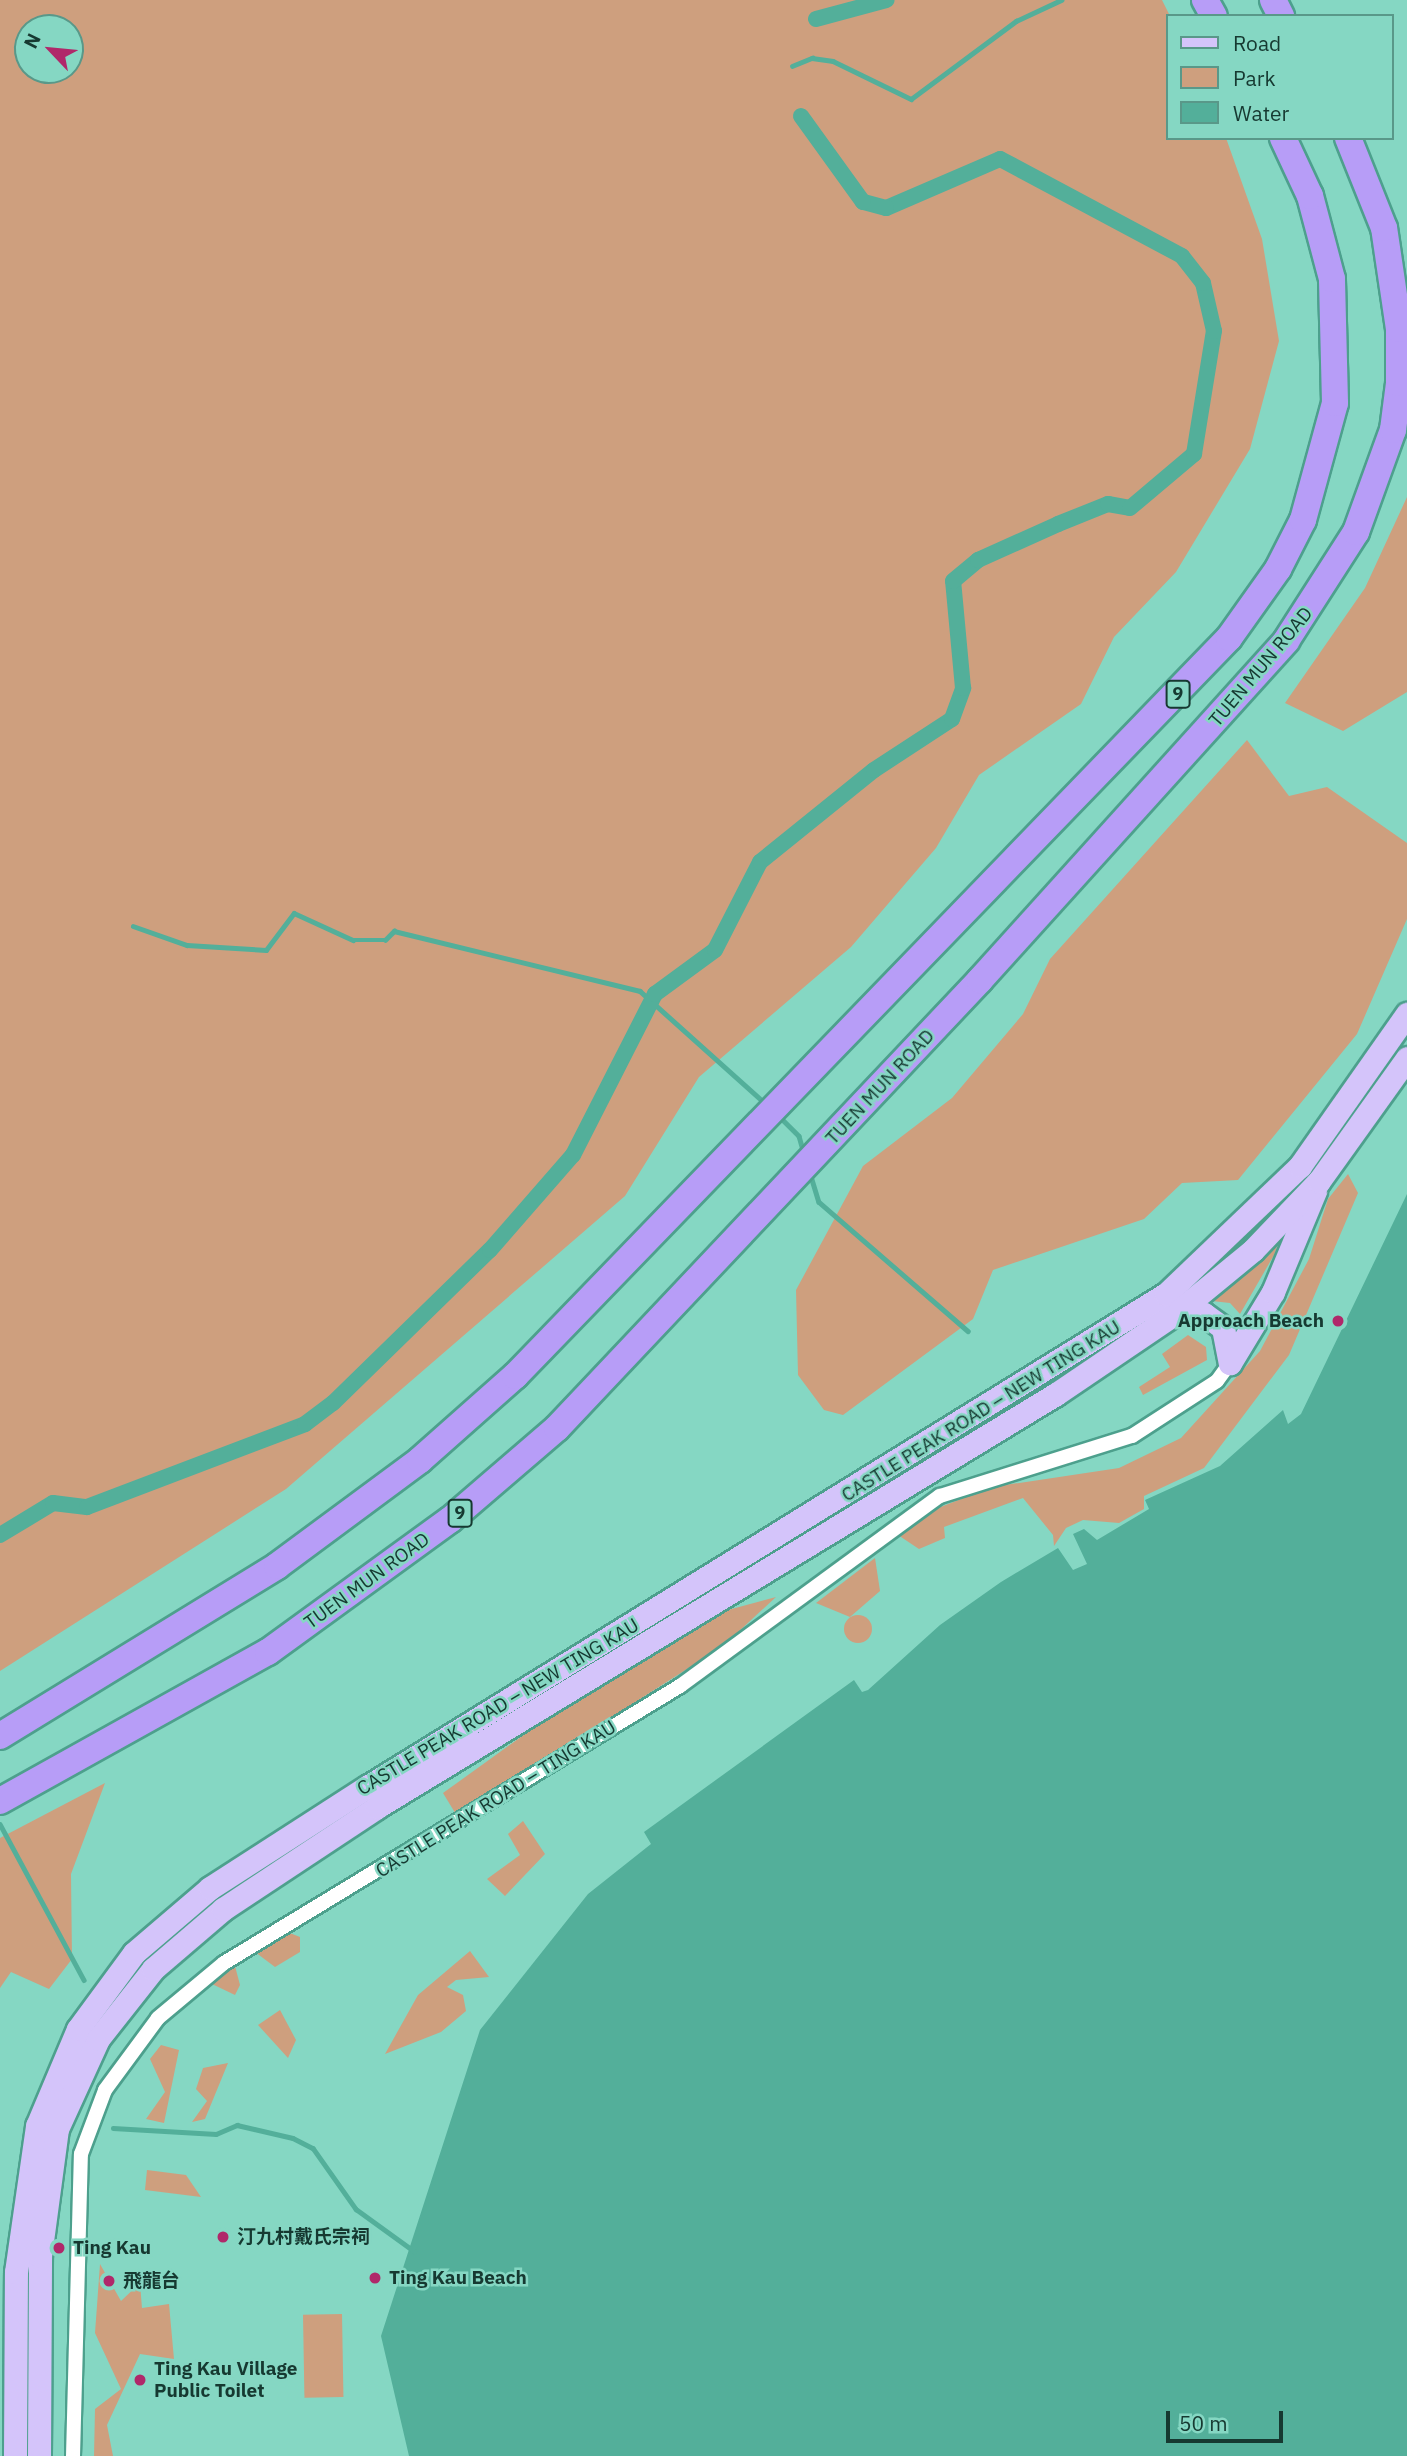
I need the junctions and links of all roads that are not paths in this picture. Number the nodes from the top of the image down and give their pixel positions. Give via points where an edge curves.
1 (1284, 140) edge
2 (1349, 140) edge
3 (1407, 1014) edge
4 (1407, 1058) edge
5 (1319, 1181) junction
6 (1180, 1311) junction
7 (1230, 1363) junction
8 (0, 1737) edge
9 (0, 1801) edge
10 (15, 2456) edge
11 (39, 2456) edge
12 (73, 2456) edge

1 - 8 highway, 9 via 1324,242 1338,331 1328,442 1291,545 1248,612 1192,680 606,1287 420,1460 235,1595
2 - 9 highway, TUEN MUN ROAD / 9 via 1384,229 1399,329 1399,383 1378,480 1350,544 1286,641 980,980 567,1419 450,1520 268,1652
3 - 10 main road, CASTLE PEAK ROAD – NEW TING KAU via 1300,1166 1238,1231 1132,1317 367,1787 210,1888 134,1953 78,2029 37,2126 16,2272
4 - 5 main road
5 - 6 main road, CASTLE PEAK ROAD – NEW TING KAU via 1253,1250
5 - 7 main road via 1273,1292
6 - 7 main road via 1204,1314 1223,1328
6 - 11 main road, CASTLE PEAK ROAD – NEW TING KAU via 1056,1394 377,1807 223,1909 153,1969 98,2039 57,2129 40,2256
7 - 12 street, CASTLE PEAK ROAD – TING KAU via 1208,1388 1132,1436 940,1496 680,1686 224,1963 166,2011 105,2090 86,2134 76,2206

